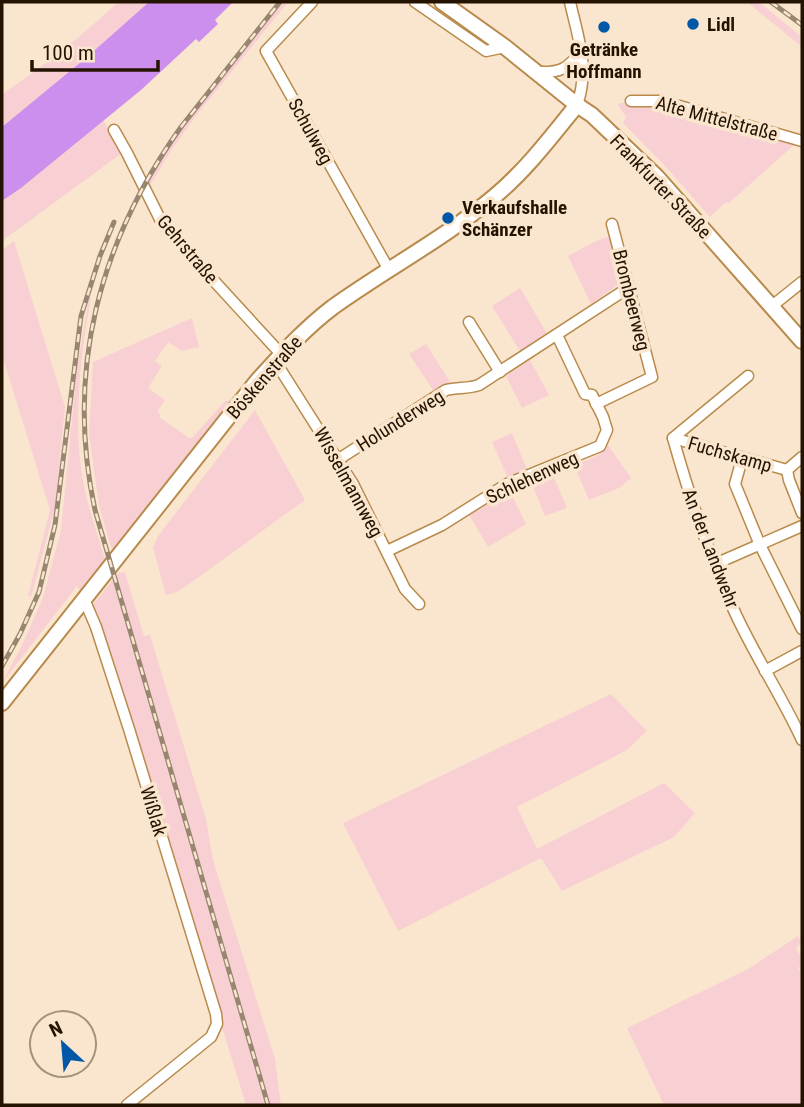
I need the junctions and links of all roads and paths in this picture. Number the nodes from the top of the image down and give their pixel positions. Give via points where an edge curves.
1 (312, 2) edge
2 (415, 2) edge
3 (442, 2) edge
4 (570, 2) edge
5 (505, 47) junction
6 (581, 51) junction
7 (536, 72) junction
8 (631, 101) dead end
9 (577, 105) junction
10 (114, 130) dead end
11 (802, 141) edge
12 (612, 224) dead end
13 (389, 270) junction
14 (802, 282) edge
15 (628, 288) junction
16 (772, 306) junction
17 (469, 322) dead end
18 (557, 335) junction
19 (802, 341) edge
20 (278, 357) junction
21 (500, 372) junction
22 (748, 376) dead end
23 (596, 404) junction
24 (673, 438) junction
25 (802, 457) edge
26 (339, 459) junction
27 (742, 459) junction
28 (787, 470) junction
29 (802, 513) edge
30 (802, 526) edge
31 (760, 545) junction
32 (387, 551) junction
33 (715, 564) junction
34 (85, 599) junction
35 (419, 604) dead end
36 (802, 629) edge
37 (802, 651) edge
38 (765, 671) junction
39 (2, 703) edge
40 (801, 734) edge
41 (127, 1105) edge

1 - 13 street, Schulweg via 267,51
2 - 5 street via 486,51
3 - 5 main road, Frankfurter Straße
4 - 6 street
5 - 7 main road, Frankfurter Straße
6 - 7 street via 561,70
6 - 9 street via 583,82
7 - 9 main road, Frankfurter Straße
8 - 11 street, Alte Mittelstraße via 669,103
9 - 13 main road, Böskenstraße via 532,161 496,195
9 - 16 main road, Frankfurter Straße via 656,176
10 - 20 street, Gehrstraße via 161,221
12 - 15 street, Brombeerweg
13 - 20 main road, Böskenstraße via 333,308
14 - 16 street
15 - 18 street, Holunderweg
15 - 23 street, Brombeerweg via 652,377
16 - 19 main road, Frankfurter Straße
17 - 21 street
18 - 21 street, Holunderweg
18 - 23 street, Schlehenweg via 584,394 592,396
20 - 26 street, Wisselmannweg
20 - 34 main road, Böskenstraße
21 - 26 street, Holunderweg via 479,385 446,390
22 - 24 street
23 - 32 street, Schlehenweg via 607,430 600,446 507,484 442,525
24 - 27 street, Fuchskamp
24 - 33 street, An der Landwehr
25 - 28 street
26 - 32 street, Wisselmannweg
27 - 28 street, Fuchskamp
27 - 31 street via 735,484
28 - 29 street
30 - 31 street
31 - 33 street
31 - 36 street
32 - 35 street, Wisselmannweg via 405,589
33 - 38 street, An der Landwehr
34 - 39 main road, Böskenstraße
34 - 41 street, Wißlak via 133,740 217,1024 211,1037
37 - 38 street
38 - 40 street, An der Landwehr

